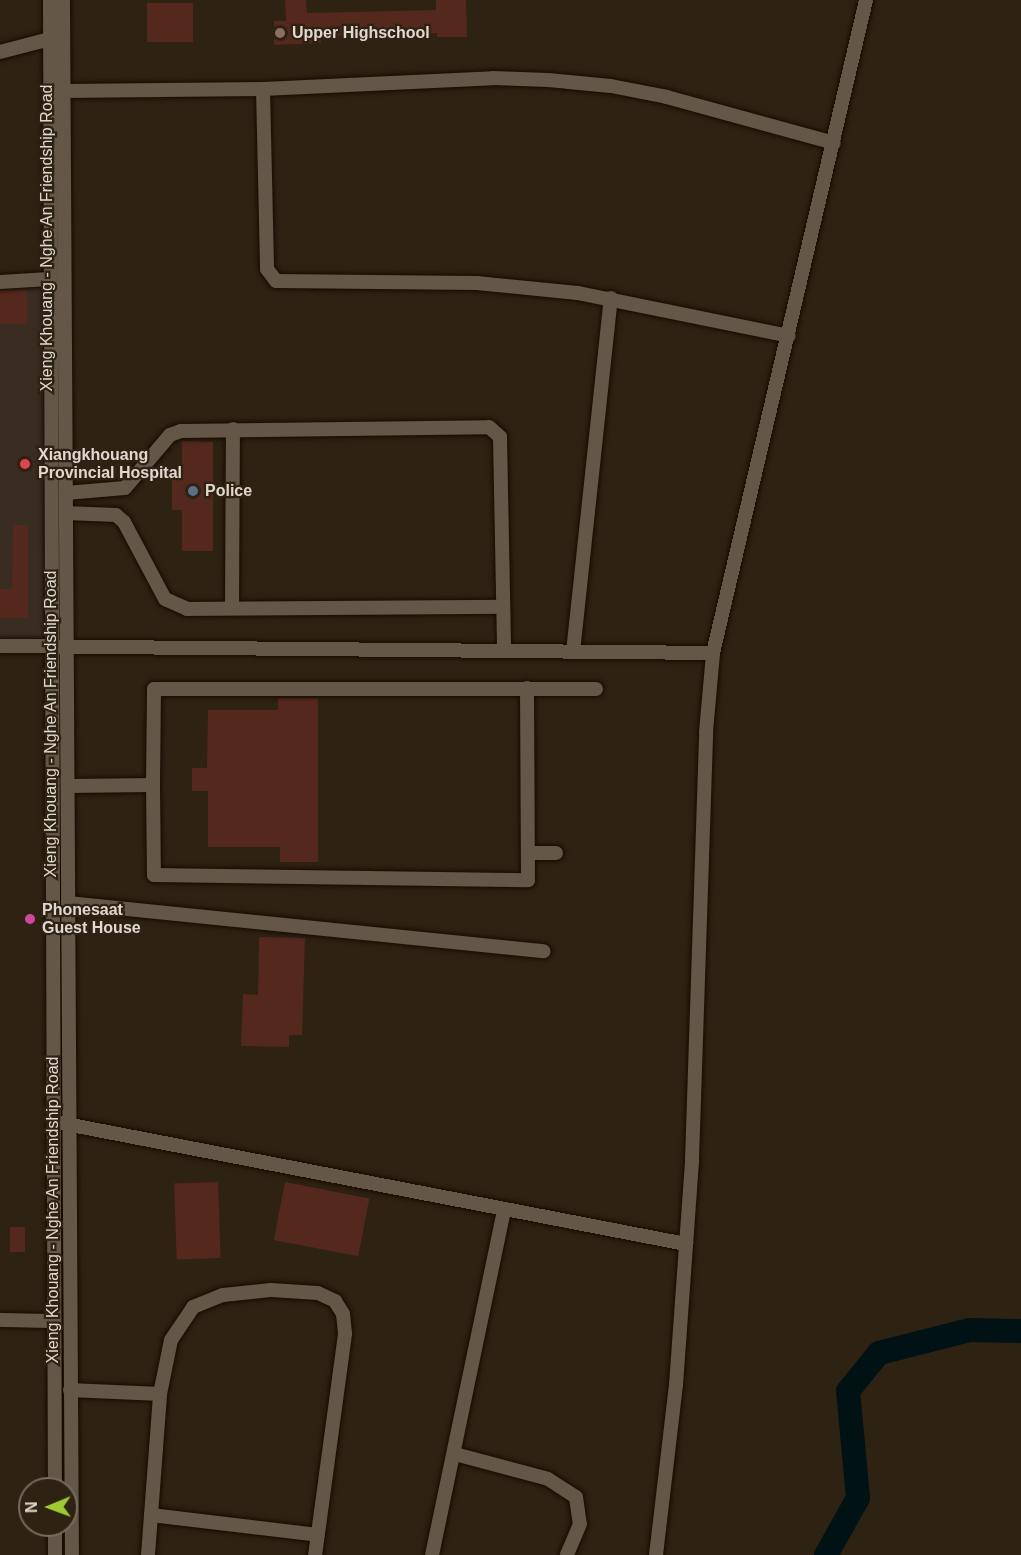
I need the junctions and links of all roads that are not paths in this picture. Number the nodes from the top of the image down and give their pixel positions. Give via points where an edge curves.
1 (50, 0) edge
2 (63, 0) edge
3 (866, 0) edge
4 (50, 39) junction
5 (0, 52) edge
6 (263, 89) junction
7 (63, 91) junction
8 (834, 142) junction
9 (49, 279) junction
10 (0, 282) edge
11 (611, 298) junction
12 (789, 336) junction
13 (233, 429) junction
14 (66, 493) junction
15 (66, 513) junction
16 (503, 607) junction
17 (232, 608) junction
18 (0, 646) edge
19 (68, 646) junction
20 (50, 647) junction
21 (504, 651) junction
22 (573, 652) junction
23 (713, 653) junction
24 (527, 688) junction
25 (596, 688) dead end
26 (68, 786) junction
27 (153, 786) junction
28 (528, 853) junction
29 (556, 853) dead end
30 (68, 903) junction
31 (544, 951) dead end
32 (52, 1123) junction
33 (69, 1123) junction
34 (504, 1210) junction
35 (687, 1244) junction
36 (0, 1320) edge
37 (53, 1321) junction
38 (70, 1390) junction
39 (160, 1394) junction
40 (456, 1454) junction
41 (55, 1477) edge
42 (151, 1515) junction
43 (318, 1534) junction
44 (55, 1537) edge
45 (55, 1555) edge
46 (72, 1555) edge
47 (148, 1555) edge
48 (315, 1555) edge
49 (432, 1555) edge
50 (567, 1555) edge
51 (656, 1555) edge

1 - 4 street, Xieng Khouang - Nghe An Friendship Road
2 - 7 street, Xieng Khouang - Nghe An Friendship Road
3 - 8 street
4 - 5 street
4 - 9 street, Xieng Khouang - Nghe An Friendship Road
6 - 7 street
6 - 8 street via 493,78 611,86
6 - 11 street via 270,278 477,283
7 - 14 street, Xieng Khouang - Nghe An Friendship Road
8 - 12 street
9 - 10 street
9 - 20 street, Xieng Khouang - Nghe An Friendship Road
11 - 12 street
11 - 22 street
12 - 23 street
13 - 14 street via 170,435 125,488
13 - 16 street via 489,427 496,431 500,437
13 - 17 street
14 - 15 street, Xieng Khouang - Nghe An Friendship Road
15 - 17 street via 116,515 124,522 165,599 174,606
15 - 19 street, Xieng Khouang - Nghe An Friendship Road
16 - 17 street
16 - 21 street
18 - 20 street
19 - 20 street
19 - 21 street
19 - 26 street, Xieng Khouang - Nghe An Friendship Road
20 - 32 street, Xieng Khouang - Nghe An Friendship Road
21 - 22 street
22 - 23 street
23 - 35 street via 706,732
24 - 25 street
24 - 27 street via 154,689
24 - 28 street
26 - 27 street
26 - 30 street, Xieng Khouang - Nghe An Friendship Road
27 - 28 street via 154,875 528,880
28 - 29 street
30 - 31 street
30 - 33 street, Xieng Khouang - Nghe An Friendship Road
32 - 33 street
32 - 37 street, Xieng Khouang - Nghe An Friendship Road
33 - 34 street
33 - 38 street, Xieng Khouang - Nghe An Friendship Road
34 - 35 street
34 - 40 street
35 - 51 street
36 - 37 street
37 - 41 street, Xieng Khouang - Nghe An Friendship Road
38 - 39 street
38 - 46 street, Xieng Khouang - Nghe An Friendship Road
39 - 42 street
39 - 43 street via 171,1340 193,1307 223,1295 271,1290 318,1293 335,1301 343,1314 345,1334
40 - 49 street
40 - 50 street via 548,1479 576,1497 580,1524
42 - 43 street
42 - 47 street
43 - 48 street
44 - 45 street

